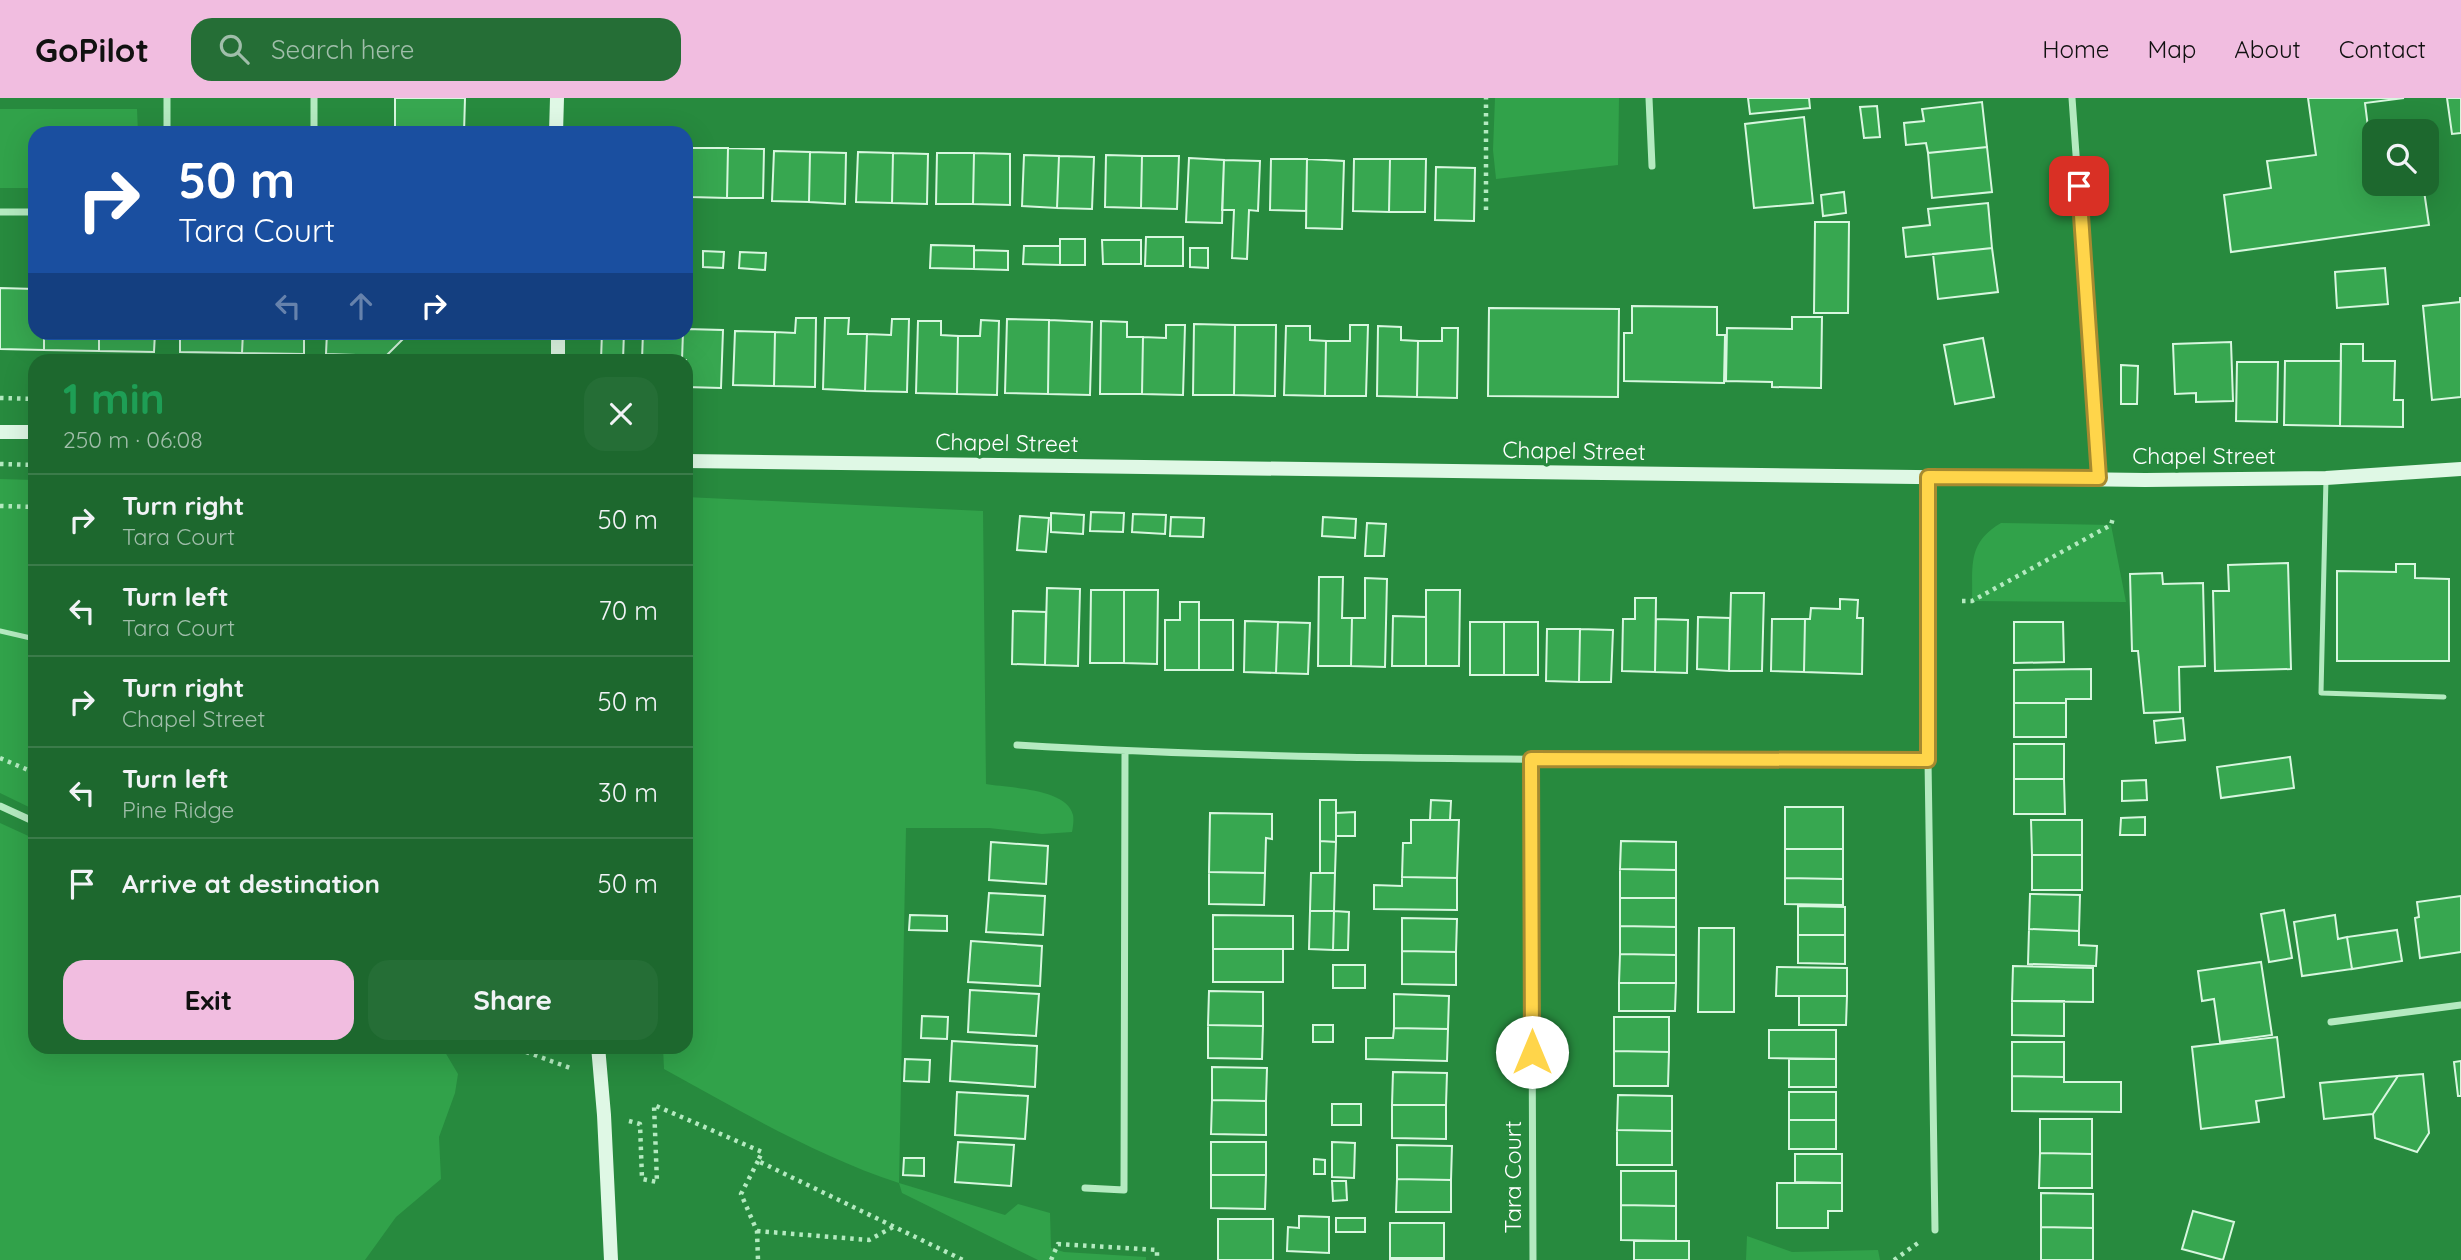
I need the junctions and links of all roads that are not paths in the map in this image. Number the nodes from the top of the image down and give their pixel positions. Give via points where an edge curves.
1 (167, 98) edge
2 (314, 98) edge
3 (557, 98) edge
4 (1649, 98) edge
5 (2072, 98) edge
6 (167, 126) edge
7 (314, 126) edge
8 (556, 126) edge
9 (1652, 166) dead end
10 (0, 212) edge
11 (28, 212) edge
12 (0, 432) edge
13 (28, 432) edge
14 (693, 461) edge
15 (2461, 469) edge
16 (1928, 477) junction
17 (2099, 478) junction
18 (2326, 478) junction
19 (0, 631) edge
20 (28, 637) edge
21 (2444, 696) dead end
22 (1017, 746) dead end
23 (1125, 752) junction
24 (1531, 759) junction
25 (1928, 760) junction
26 (0, 806) edge
27 (28, 819) edge
28 (2461, 1005) edge
29 (2331, 1022) dead end
30 (599, 1054) edge
31 (1084, 1188) dead end
32 (1935, 1230) dead end
33 (611, 1260) edge
34 (1533, 1260) edge

1 - 6 street
2 - 7 street
3 - 8 main road
4 - 9 street
5 - 17 street
10 - 11 street
12 - 13 main road
14 - 16 main road, Chapel Street
15 - 18 main road, Chapel Street
16 - 17 main road, Chapel Street
16 - 25 street
17 - 18 main road, Chapel Street
18 - 21 lane via 2321,693
19 - 20 lane
22 - 23 street
23 - 24 street
23 - 31 street via 1124,1190
24 - 25 street
24 - 34 street, Tara Court
25 - 32 street
26 - 27 street
28 - 29 street
30 - 33 main road

